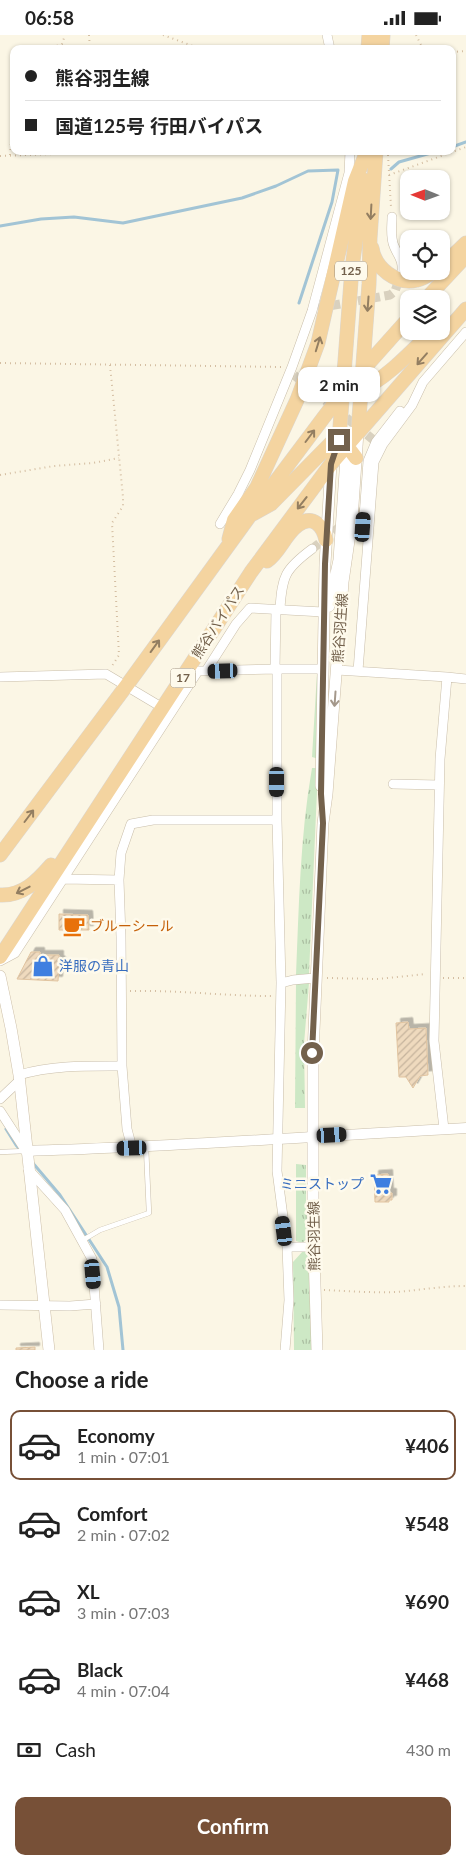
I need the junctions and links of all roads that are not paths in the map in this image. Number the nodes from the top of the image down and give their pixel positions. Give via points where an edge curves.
1 (350, 155) edge
2 (366, 155) edge
3 (367, 155) edge
4 (376, 155) edge
5 (345, 185) junction
6 (392, 217) road end
7 (370, 238) junction
8 (466, 243) edge
9 (400, 256) edge
10 (466, 256) edge
11 (450, 258) edge
12 (400, 279) edge
13 (403, 280) edge
14 (417, 280) edge
15 (434, 290) edge
16 (466, 304) edge
17 (466, 309) edge
18 (450, 316) edge
19 (400, 328) edge
20 (466, 332) edge
21 (423, 340) edge
22 (364, 369) junction
23 (362, 390) junction
24 (343, 392) junction
25 (358, 432) junction
26 (264, 437) junction
27 (343, 443) junction
28 (356, 459) junction
29 (331, 464) junction
30 (249, 517) junction
31 (220, 524) dead end
32 (326, 540) junction
33 (227, 547) junction
34 (312, 549) tunnel mouth
35 (251, 572) junction
36 (278, 609) junction
37 (323, 612) junction
38 (323, 632) junction
39 (276, 669) junction
40 (322, 669) junction
41 (337, 670) junction
42 (206, 671) junction
43 (358, 671) junction
44 (0, 677) edge
45 (447, 677) junction
46 (466, 679) edge
47 (127, 685) junction
48 (163, 708) junction
49 (393, 784) dead end
50 (439, 785) junction
51 (277, 820) junction
52 (323, 823) junction
53 (82, 831) junction
54 (0, 855) edge
55 (63, 879) junction
56 (119, 880) junction
57 (0, 895) edge
58 (0, 959) edge
59 (0, 976) edge
60 (315, 978) junction
61 (281, 983) junction
62 (122, 1066) junction
63 (19, 1078) junction
64 (0, 1099) edge
65 (0, 1111) edge
66 (466, 1127) edge
67 (444, 1129) junction
68 (313, 1137) junction
69 (278, 1140) junction
70 (146, 1147) junction
71 (132, 1148) junction
72 (26, 1151) junction
73 (0, 1152) edge
74 (28, 1169) junction
75 (84, 1240) junction
76 (287, 1247) junction
77 (314, 1247) junction
78 (96, 1304) junction
79 (0, 1305) edge
80 (44, 1306) junction
81 (48, 1350) edge
82 (99, 1350) edge
83 (285, 1350) edge
84 (317, 1350) edge

1 - 5 street
33 -> 2 highway via 234,519 257,487 297,400 318,343 355,181
3 - 24 highway, 125 via 354,242
4 -> 7 highway, 125
5 - 26 street via 314,302
5 - 26 street via 332,259 318,308 272,433
6 - 9 street via 392,239
7 - 12 highway via 377,263 390,276
7 -> 22 highway, 125
8 - 11 highway
10 - 15 highway
13 - 14 highway
16 - 18 highway
17 -> 25 highway
19 - 22 highway
20 - 43 street via 376,443 368,461 359,586 363,613
21 - 23 highway via 405,358
22 - 23 highway, 125
22 - 24 highway
23 - 24 highway
23 - 25 highway, 125
24 - 27 highway, 125
30 -> 24 highway
25 - 27 highway
25 - 28 main road, 熊谷羽生線
26 - 31 street via 238,495
27 - 28 highway
27 - 29 highway, 125
27 - 30 highway via 331,443 271,504
27 - 38 main road via 338,560
28 - 41 main road, 熊谷羽生線
29 - 32 main road, 熊谷羽生線
29 -> 35 highway, 熊谷バイパス / 17
30 - 33 highway
32 - 35 highway via 320,524 311,520 304,522 297,525 274,557
32 - 37 main road, 熊谷羽生線
47 -> 33 highway
34 - 36 street via 286,574
35 - 48 highway, 熊谷バイパス / 17
36 - 37 street
36 - 39 street
36 - 42 street via 250,608
37 - 38 main road, 熊谷羽生線
38 - 40 main road, 熊谷羽生線
39 - 40 street
39 - 42 street
39 - 51 street
40 - 52 main road, 熊谷羽生線
41 - 43 street
41 -> 52 main road, 熊谷羽生線
42 - 55 street via 198,671
43 - 45 street
44 - 47 street via 106,674
45 - 46 street
45 - 50 street
47 - 48 street
54 -> 47 highway
48 - 53 highway, 熊谷バイパス / 17
49 - 50 street
50 - 67 street via 434,1041
51 - 56 street via 153,820 131,824 121,853
51 - 61 street
52 - 60 main road, 熊谷羽生線
53 -> 57 highway via 31,886 14,894
53 - 58 highway, 熊谷バイパス / 17
55 - 56 street
55 - 58 street via 15,953
56 - 62 street
59 - 63 main road
60 - 61 street
60 - 68 main road, 熊谷羽生線
61 - 69 street
62 - 63 street via 62,1066 34,1070
62 - 71 street via 127,1129
63 - 64 street
63 - 72 main road
65 - 72 street
66 - 67 street
67 - 68 street
68 - 69 street
68 - 77 main road, 熊谷羽生線
69 - 70 street
69 - 76 street via 277,1171
70 - 71 street
70 - 75 lane via 149,1213
71 - 72 street
72 - 73 lane
72 - 74 main road
74 - 75 street via 65,1210
74 - 80 main road
75 - 78 street via 92,1259
76 - 77 street
76 - 83 street via 289,1300
77 - 84 main road, 熊谷羽生線
78 - 80 street
78 - 82 street
79 - 80 street
80 - 81 main road

